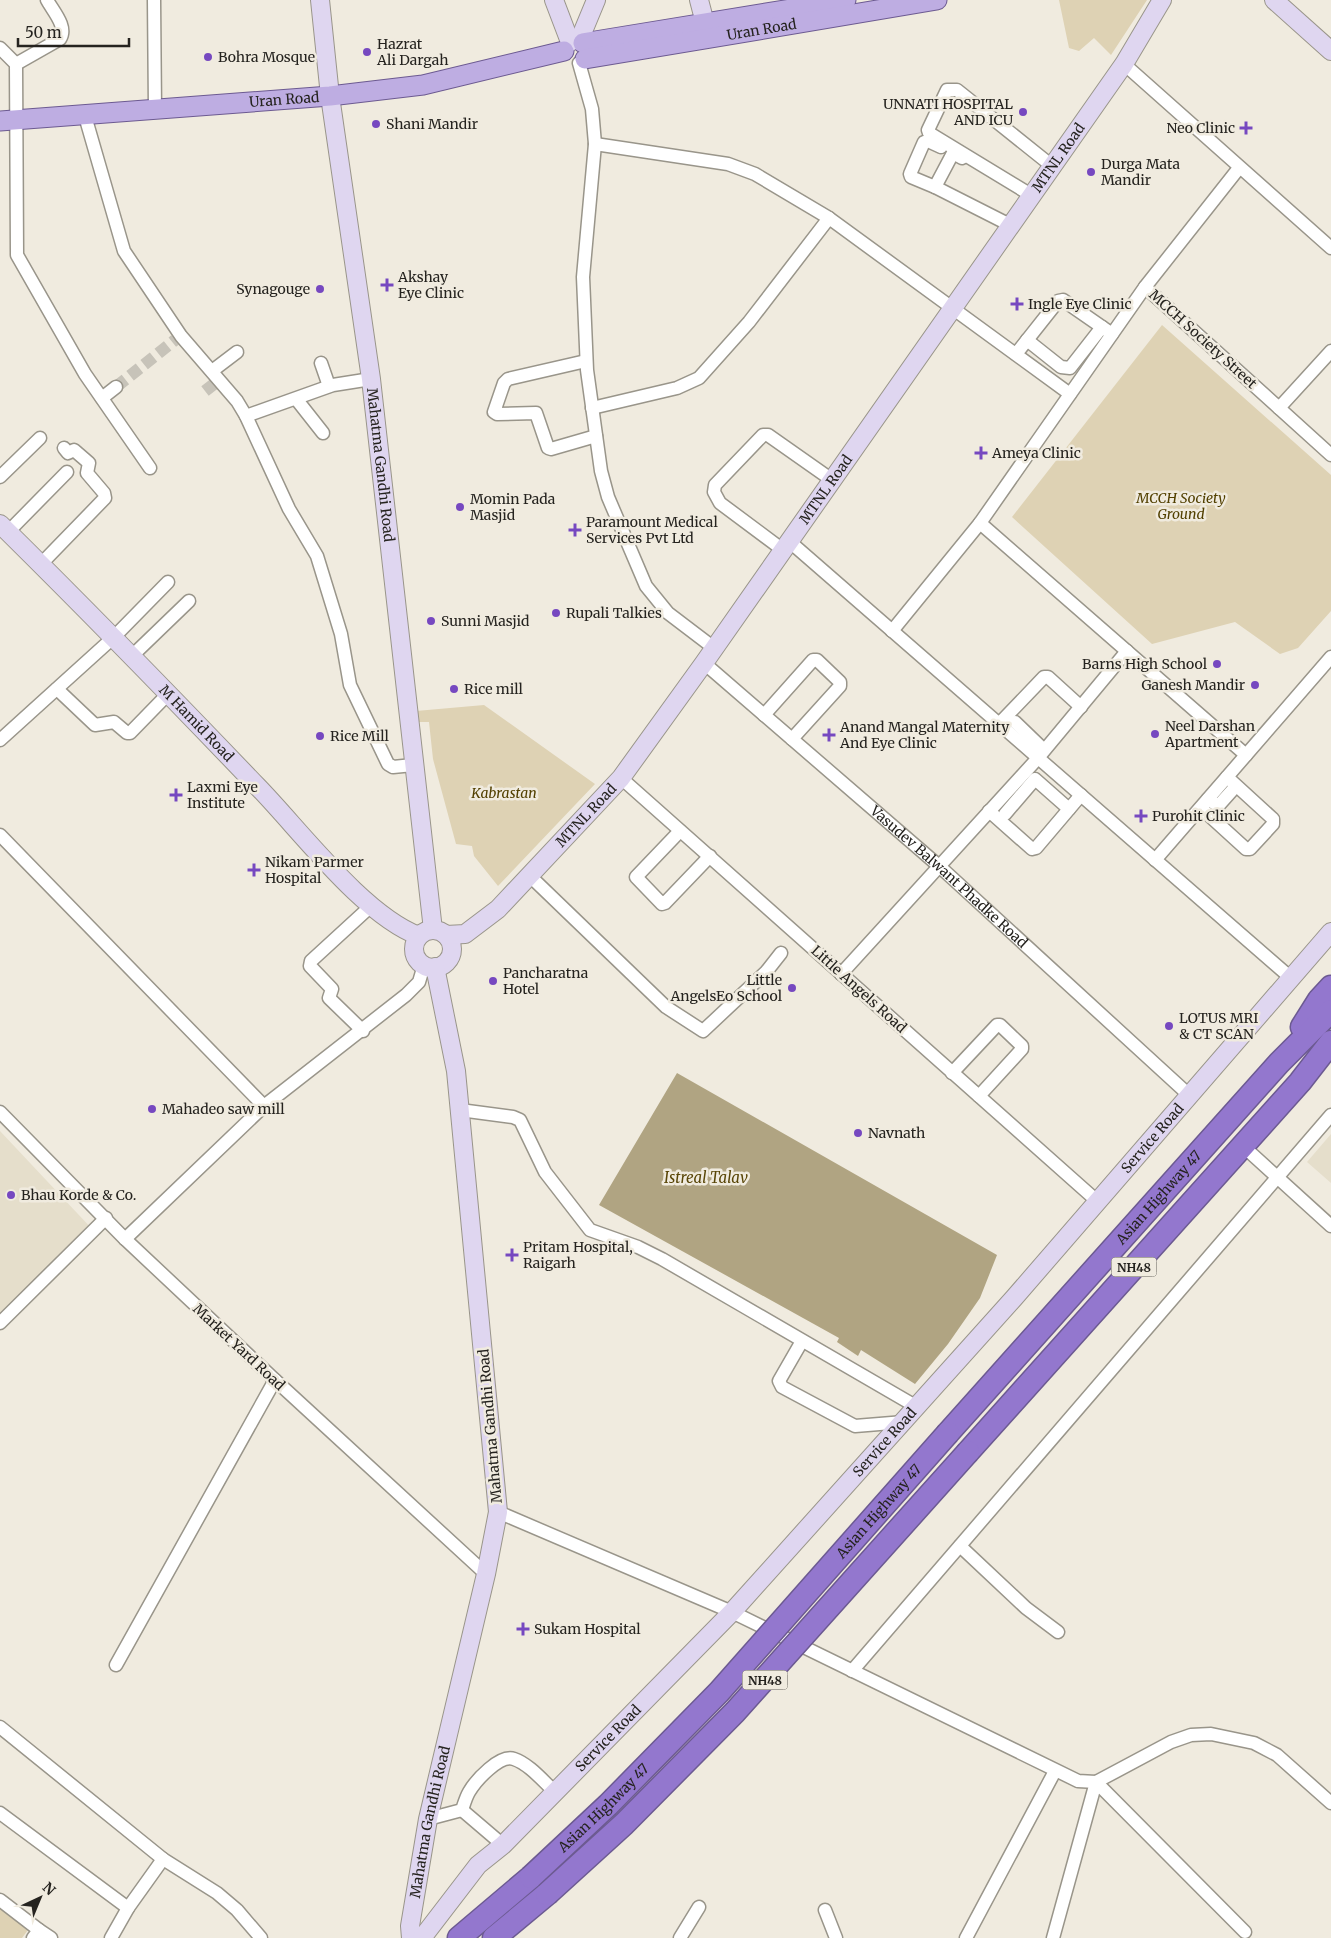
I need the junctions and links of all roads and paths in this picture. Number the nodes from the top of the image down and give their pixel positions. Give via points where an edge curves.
1 (47, 0) edge
2 (154, 0) edge
3 (320, 0) edge
4 (554, 0) edge
5 (596, 0) edge
6 (699, 0) edge
7 (846, 0) edge
8 (937, 0) edge
9 (1162, 0) edge
10 (1274, 0) edge
11 (705, 23) junction
12 (0, 48) edge
13 (577, 50) junction
14 (1331, 52) edge
15 (16, 64) junction
16 (1124, 64) junction
17 (330, 96) junction
18 (155, 110) junction
19 (85, 116) junction
20 (7, 121) edge
21 (595, 144) junction
22 (953, 153) junction
23 (1052, 166) junction
24 (1239, 168) junction
25 (935, 187) junction
26 (1030, 197) junction
27 (829, 218) junction
28 (1010, 225) junction
29 (1331, 248) edge
30 (1145, 287) junction
31 (952, 306) junction
32 (1107, 330) junction
33 (1028, 340) junction
34 (1331, 351) edge
35 (237, 352) dead end
36 (1084, 352) junction
37 (1016, 354) junction
38 (1046, 355) junction
39 (1095, 359) junction
40 (586, 361) junction
41 (321, 363) dead end
42 (1036, 368) junction
43 (215, 379) junction
44 (371, 379) junction
45 (329, 386) junction
46 (116, 387) tunnel mouth
47 (1070, 394) junction
48 (102, 398) junction
49 (297, 400) junction
50 (592, 408) junction
51 (1280, 408) junction
52 (246, 416) junction
53 (323, 433) dead end
54 (596, 436) junction
55 (40, 438) dead end
56 (64, 448) dead end
57 (1331, 454) edge
58 (150, 468) dead end
59 (66, 472) dead end
60 (0, 477) edge
61 (832, 480) junction
62 (980, 523) junction
63 (4, 528) edge
64 (786, 546) junction
65 (41, 564) junction
66 (168, 582) dead end
67 (188, 601) dead end
68 (892, 631) junction
69 (115, 636) junction
70 (714, 648) junction
71 (1127, 651) junction
72 (133, 655) junction
73 (1331, 657) edge
74 (704, 663) junction
75 (57, 688) junction
76 (169, 693) junction
77 (1081, 707) junction
78 (764, 715) junction
79 (1008, 719) junction
80 (792, 739) junction
81 (0, 740) edge
82 (1041, 749) junction
83 (1246, 755) junction
84 (413, 765) junction
85 (621, 778) junction
86 (1036, 779) junction
87 (1232, 782) junction
88 (1081, 795) junction
89 (1205, 803) junction
90 (1069, 809) junction
91 (989, 811) junction
92 (1005, 814) dead end
93 (680, 831) junction
94 (0, 835) edge
95 (710, 856) junction
96 (1156, 860) junction
97 (939, 866) junction
98 (530, 876) junction
99 (371, 906) junction
100 (1331, 932) edge
101 (432, 934) junction
102 (781, 953) dead end
103 (429, 966) junction
104 (841, 974) junction
105 (1291, 978) junction
106 (1331, 987) edge
107 (1331, 1011) edge
108 (363, 1031) junction
109 (1331, 1042) edge
110 (1331, 1057) edge
111 (1279, 1063) junction
112 (952, 1072) junction
113 (1300, 1082) junction
114 (1189, 1094) junction
115 (979, 1096) junction
116 (264, 1106) junction
117 (460, 1110) junction
118 (0, 1112) edge
119 (1331, 1115) edge
120 (1243, 1146) junction
121 (1277, 1178) junction
122 (1096, 1200) junction
123 (106, 1218) junction
124 (1331, 1226) edge
125 (125, 1239) junction
126 (0, 1323) edge
127 (802, 1340) junction
128 (275, 1380) junction
129 (918, 1407) junction
130 (904, 1422) junction
131 (498, 1512) junction
132 (960, 1546) junction
133 (486, 1574) junction
134 (732, 1612) junction
135 (1058, 1632) dead end
136 (116, 1665) dead end
137 (852, 1671) junction
138 (0, 1727) edge
139 (1055, 1771) junction
140 (1096, 1782) junction
141 (554, 1791) junction
142 (1331, 1803) edge
143 (462, 1810) junction
144 (0, 1813) edge
145 (428, 1819) junction
146 (503, 1845) junction
147 (163, 1859) junction
148 (0, 1900) edge
149 (699, 1907) dead end
150 (128, 1908) junction
151 (825, 1910) dead end
152 (1244, 1932) dead end
153 (36, 1934) edge
154 (50, 1938) edge
155 (111, 1938) edge
156 (261, 1938) edge
157 (411, 1938) edge
158 (422, 1938) edge
159 (459, 1938) edge
160 (494, 1938) edge
161 (680, 1938) edge
162 (836, 1938) edge
163 (966, 1938) edge
164 (1053, 1938) edge

1 - 15 street via 62,26 63,35
2 - 18 street
3 - 17 street, Mahatma Gandhi Road
4 - 13 street
5 - 13 street
6 - 11 street
7 - 11 main road, Uran Road
8 - 13 main road, Uran Road
9 - 16 street, MTNL Road
10 - 14 street
11 - 13 main road, Uran Road
12 - 15 street
13 - 17 main road, Uran Road via 423,85
13 - 21 street via 592,109
15 - 20 street
16 - 23 street, MTNL Road
16 - 24 street
17 - 18 main road, Uran Road
17 - 44 street, Mahatma Gandhi Road
18 - 19 main road, Uran Road
19 - 20 main road, Uran Road
19 - 43 street via 124,251 178,338
20 - 48 street via 17,255
21 - 27 street via 742,168
21 - 40 street via 583,277
22 - 25 street
22 - 25 street via 924,142 910,174
22 - 26 street
23 - 26 street, MTNL Road
23 - 26 street via 958,90 948,90 929,133
24 - 29 street
24 - 30 street
25 - 28 street
26 - 28 street, MTNL Road
27 - 31 street
27 - 50 street via 749,322 699,378 677,388
28 - 31 street, MTNL Road
30 - 32 street, MCCH Society Street
30 - 51 street, MCCH Society Street
31 - 37 street
31 - 61 street, MTNL Road
32 - 33 street via 1063,300 1058,301
32 - 36 street
32 - 39 street, MCCH Society Street
33 - 37 street
33 - 38 street
34 - 51 street
35 - 43 street
36 - 38 street via 1073,366 1065,368
36 - 39 street
37 - 42 street
38 - 42 street
39 - 47 street, MCCH Society Street
40 - 50 street
40 - 54 street via 508,379 494,412 536,413 551,449
41 - 45 street
42 - 47 street
43 - 52 street
44 - 45 street
44 - 84 street, Mahatma Gandhi Road
45 - 49 street
46 - 48 street
47 - 62 street, MCCH Society Street
48 - 58 street
49 - 52 street
49 - 53 street
50 - 54 street
51 - 57 street, MCCH Society Street
52 - 84 street via 278,488 317,556 330,593 354,695 388,764 393,767
54 - 70 street via 608,497 643,580 668,613
55 - 60 street
56 - 65 street via 68,453 77,451 89,462 87,473 105,498
59 - 63 street
61 - 64 street, MTNL Road
61 - 64 street via 768,435 763,435 715,485 714,492 720,503
62 - 68 street, MCCH Society Street
62 - 71 street
63 - 65 street, M Hamid Road
64 - 68 street
64 - 70 street, MTNL Road
65 - 69 street, M Hamid Road
66 - 69 street
67 - 72 street
68 - 79 street
69 - 72 street, M Hamid Road
69 - 75 street
70 - 74 street, MTNL Road
71 - 77 street
71 - 83 street
72 - 76 street, M Hamid Road
73 - 83 street
74 - 78 street, Vasudev Balwant Phadke Road
74 - 85 street, MTNL Road
75 - 76 street via 95,724 114,722 127,733
75 - 81 street
76 - 99 street, M Hamid Road
77 - 79 street via 1048,677 1044,677
77 - 82 street
78 - 80 street, Vasudev Balwant Phadke Road
78 - 80 street via 813,660 817,660 840,682 840,686
79 - 82 street
80 - 97 street, Vasudev Balwant Phadke Road
82 - 86 street
82 - 88 street
82 - 91 street
83 - 87 street
84 - 101 street, Mahatma Gandhi Road
85 - 93 street, Little Angels Road
85 - 98 street, MTNL Road
86 - 90 street
86 - 92 street
87 - 89 street
87 - 89 street via 1273,819 1273,824 1250,849 1246,849
88 - 90 street
88 - 96 street
89 - 96 street
90 - 91 street via 1032,849
91 - 97 street
93 - 95 street, Little Angels Road
93 - 95 street via 636,877 662,904
94 - 116 street
95 - 104 street, Little Angels Road
96 - 105 street
97 - 104 street
97 - 114 street, Vasudev Balwant Phadke Road
98 - 101 street, MTNL Road via 498,909 465,934
98 - 102 street via 666,1007 703,1031 766,972
99 - 101 street, M Hamid Road via 387,921
99 - 108 street via 311,961 310,966 332,989 328,998
100 - 105 street, Service Road
101 - 103 street via 415,952
101 - 103 street via 450,940 451,952 446,963
103 - 108 street via 406,995
103 - 117 street, Mahatma Gandhi Road via 456,1071
104 - 112 street, Little Angels Road
105 - 114 street, Service Road
106 - 111 highway via 1319,1000
107 - 111 highway, NH48
108 - 116 street
109 - 113 highway, NH48
110 - 113 highway
111 - 159 highway, Asian Highway 47 / NH48, bridge via 719,1692 608,1805
112 - 115 street, Little Angels Road
112 - 115 street via 1000,1024 1022,1049
113 - 120 highway, Asian Highway 47 / NH48
114 - 122 street, Service Road
115 - 122 street, Little Angels Road
116 - 125 street
117 - 127 street via 520,1120 545,1172 590,1230 662,1259
117 - 131 street, Mahatma Gandhi Road
118 - 123 street, Market Yard Road
119 - 121 street
120 - 121 street
120 - 160 highway, Asian Highway 47 / NH48, bridge via 736,1712 624,1824
121 - 124 street
121 - 132 street
122 - 129 street, Service Road
123 - 125 street, Market Yard Road
123 - 126 street
125 - 128 street, Market Yard Road
127 - 129 street
127 - 130 street via 779,1381 782,1387 855,1426
128 - 133 street, Market Yard Road
128 - 136 street
129 - 130 street, Service Road
130 - 134 street, Service Road
131 - 133 street, Mahatma Gandhi Road
131 - 134 street
132 - 135 street via 1026,1608
132 - 137 street
133 - 145 street, Mahatma Gandhi Road
134 - 137 street
134 - 141 street, Service Road
137 - 139 street
138 - 147 street
139 - 140 street via 1078,1782
139 - 163 street
140 - 142 street via 1171,1742 1211,1734 1254,1743 1277,1755
140 - 152 street
140 - 164 street
141 - 143 street via 521,1763 503,1758 469,1791
141 - 146 street, Service Road
143 - 145 street
143 - 146 street
144 - 150 street
145 - 157 street, Mahatma Gandhi Road via 410,1926
146 - 158 street, Service Road via 478,1865
147 - 150 street
147 - 156 street via 217,1893
148 - 153 street
149 - 161 street
150 - 155 street
151 - 162 street
153 - 154 street

